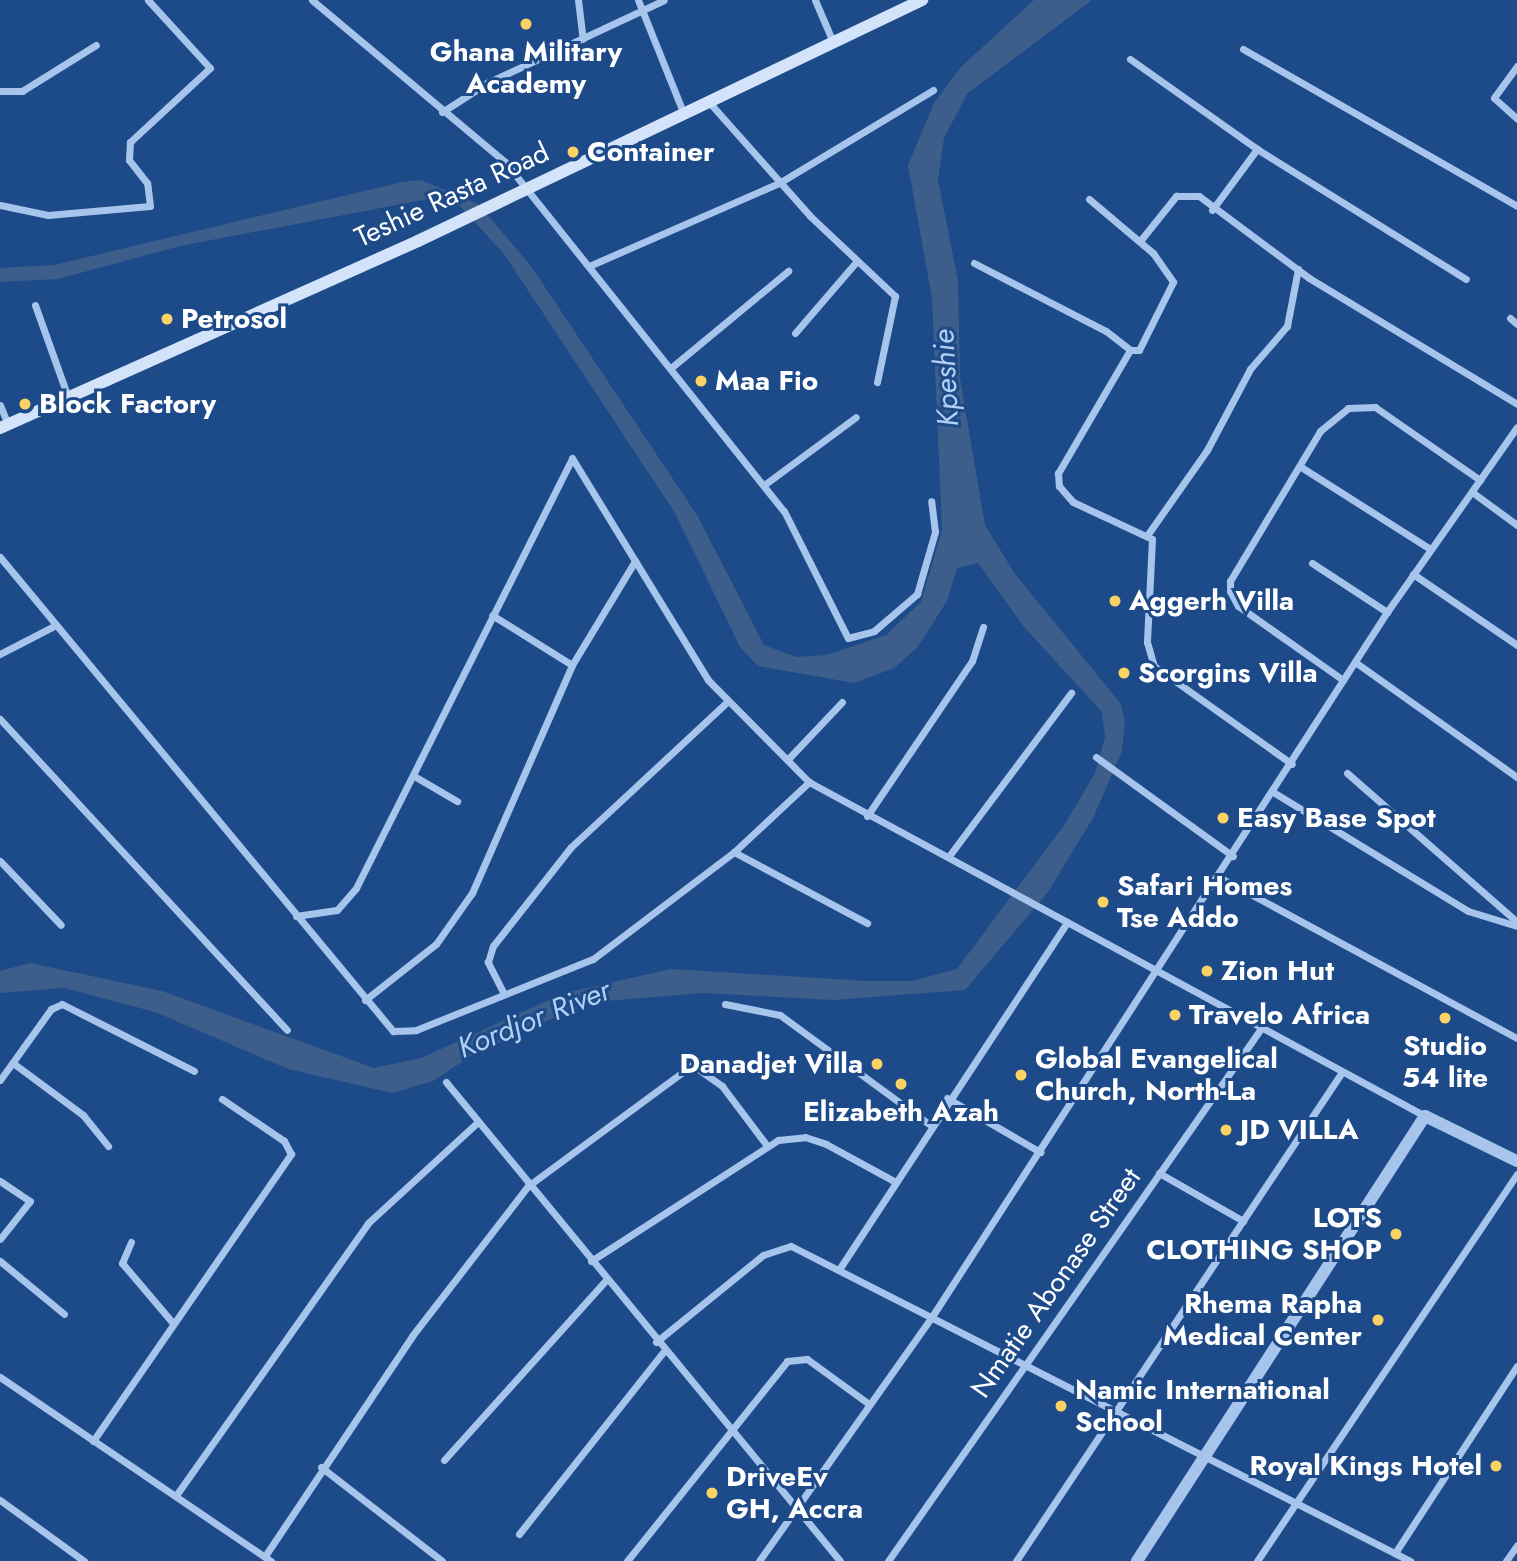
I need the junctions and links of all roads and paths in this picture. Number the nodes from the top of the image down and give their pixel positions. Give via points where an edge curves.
1 (148, 0) edge
2 (312, 0) edge
3 (578, 0) edge
4 (638, 0) edge
5 (664, 0) edge
6 (815, 0) edge
7 (917, 1) edge
8 (642, 10) junction
9 (583, 39) junction
10 (833, 43) junction
11 (96, 45) dead end
12 (1243, 48) dead end
13 (1130, 60) dead end
14 (1517, 66) edge
15 (933, 90) dead end
16 (0, 91) edge
17 (708, 101) junction
18 (442, 111) junction
19 (683, 112) junction
20 (1517, 119) edge
21 (1257, 149) junction
22 (779, 183) junction
23 (522, 189) junction
24 (1089, 200) dead end
25 (0, 205) edge
26 (1517, 206) edge
27 (1212, 210) junction
28 (1140, 241) junction
29 (856, 262) junction
30 (974, 263) dead end
31 (589, 266) junction
32 (1298, 269) junction
33 (788, 271) dead end
34 (1466, 279) dead end
35 (35, 305) dead end
36 (1510, 318) dead end
37 (1517, 324) edge
38 (795, 333) dead end
39 (1130, 350) junction
40 (672, 367) junction
41 (877, 382) dead end
42 (68, 397) junction
43 (1517, 404) edge
44 (0, 405) edge
45 (856, 416) dead end
46 (4, 426) edge
47 (1517, 427) edge
48 (1301, 467) junction
49 (1480, 480) junction
50 (764, 485) junction
51 (1472, 492) junction
52 (930, 501) dead end
53 (1517, 524) edge
54 (1148, 534) junction
55 (1430, 549) junction
56 (0, 557) edge
57 (635, 561) junction
58 (1312, 563) dead end
59 (1413, 574) junction
60 (1387, 612) junction
61 (492, 615) junction
62 (52, 627) junction
63 (983, 627) dead end
64 (1517, 645) edge
65 (0, 654) edge
66 (1355, 662) junction
67 (572, 665) junction
68 (1343, 680) junction
69 (1071, 693) dead end
70 (842, 702) dead end
71 (726, 703) junction
72 (0, 719) edge
73 (1096, 757) dead end
74 (789, 758) junction
75 (1292, 764) junction
76 (1347, 774) dead end
77 (414, 776) junction
78 (1517, 777) edge
79 (809, 782) junction
80 (1273, 792) junction
81 (457, 800) dead end
82 (867, 816) junction
83 (734, 852) junction
84 (949, 856) junction
85 (1233, 856) junction
86 (0, 861) edge
87 (1219, 877) junction
88 (296, 916) junction
89 (1067, 922) junction
90 (867, 923) dead end
91 (1517, 924) edge
92 (61, 925) dead end
93 (1158, 975) junction
94 (504, 994) junction
95 (365, 1000) junction
96 (724, 1004) dead end
97 (287, 1030) dead end
98 (1260, 1030) junction
99 (1517, 1038) edge
100 (13, 1063) junction
101 (194, 1071) dead end
102 (1342, 1072) junction
103 (0, 1080) edge
104 (446, 1082) dead end
105 (947, 1098) junction
106 (222, 1099) dead end
107 (1425, 1116) junction
108 (478, 1122) junction
109 (929, 1124) junction
110 (765, 1143) junction
111 (108, 1146) dead end
112 (1040, 1152) junction
113 (1517, 1161) edge
114 (1159, 1172) junction
115 (1517, 1174) edge
116 (0, 1181) edge
117 (894, 1181) junction
118 (528, 1186) junction
119 (1243, 1221) junction
120 (0, 1239) edge
121 (131, 1242) dead end
122 (0, 1261) edge
123 (591, 1261) junction
124 (840, 1268) junction
125 (606, 1280) junction
126 (64, 1314) dead end
127 (933, 1315) junction
128 (172, 1322) junction
129 (656, 1342) junction
130 (663, 1352) junction
131 (1025, 1363) junction
132 (1517, 1366) edge
133 (0, 1377) edge
134 (869, 1404) junction
135 (1118, 1410) junction
136 (729, 1433) junction
137 (93, 1441) junction
138 (1203, 1458) junction
139 (444, 1460) dead end
140 (321, 1467) junction
141 (177, 1494) junction
142 (0, 1500) edge
143 (1298, 1503) junction
144 (796, 1510) junction
145 (519, 1534) dead end
146 (1517, 1545) edge
147 (1395, 1553) junction
148 (268, 1559) edge
149 (84, 1561) edge
150 (442, 1561) edge
151 (627, 1561) edge
152 (758, 1561) edge
153 (840, 1561) edge
154 (888, 1561) edge
155 (1016, 1561) edge
156 (1137, 1561) edge
157 (1257, 1561) edge
158 (1410, 1561) edge
159 (1506, 1561) edge

1 - 25 street via 209,68 130,142 129,160 147,183 150,206 48,215
2 - 18 street
3 - 9 street
4 - 8 street
5 - 8 street
6 - 10 street
7 - 10 main road, Teshie Rasta Road
8 - 9 street
8 - 19 street
9 - 18 street
10 - 17 main road, Teshie Rasta Road
11 - 16 street via 22,91
12 - 26 street
13 - 21 street
14 - 20 street via 1494,98
15 - 22 street
17 - 19 main road, Teshie Rasta Road
17 - 22 street
18 - 23 street via 505,162
19 - 23 main road, Teshie Rasta Road
21 - 27 street
21 - 34 street
22 - 29 street
22 - 31 street
23 - 31 street
23 - 42 main road, Teshie Rasta Road
24 - 28 street
27 - 28 street via 1199,196 1180,193
27 - 32 street
28 - 39 street via 1173,282 1139,350
29 - 38 street
29 - 41 street via 895,296
30 - 39 street via 1106,331
31 - 40 street
32 - 43 street
32 - 54 street via 1287,326 1250,369 1207,450
33 - 40 street
35 - 42 street
36 - 37 street
39 - 54 street via 1058,473 1059,486 1073,502
40 - 50 street
42 - 46 main road, Teshie Rasta Road
44 - 46 street
45 - 50 street
47 - 49 street
48 - 49 street via 1326,423 1362,404
48 - 55 street
48 - 68 street via 1230,581 1230,592 1238,606
49 - 51 street
50 - 52 street via 785,511 848,638 874,631 917,594 935,532
51 - 53 street
51 - 55 street
54 - 75 street via 1153,544 1147,642 1154,666
55 - 59 street
56 - 62 street
57 - 61 street via 572,458
57 - 67 street
57 - 71 street
58 - 60 street
59 - 60 street
59 - 64 street
60 - 66 street
61 - 67 street
61 - 77 street
62 - 65 street
62 - 88 street
63 - 82 street via 972,661
66 - 68 street
66 - 78 street
67 - 95 street via 472,894 436,944
68 - 75 street
69 - 84 street
70 - 74 street
71 - 74 street
71 - 94 street via 571,847 493,946 488,962
72 - 97 street
73 - 85 street
74 - 79 street
75 - 80 street
76 - 91 street
77 - 81 street
77 - 88 street via 356,888 337,910
79 - 82 street
79 - 83 street
80 - 85 street
80 - 91 street via 1468,911
82 - 84 street
83 - 90 street
83 - 94 street via 593,958
84 - 89 street
85 - 87 street
86 - 92 street
87 - 93 street
87 - 99 street
88 - 95 street
89 - 93 street
89 - 105 street
93 - 98 street
93 - 112 street
94 - 95 street via 406,1031 393,1031
96 - 109 street via 780,1015
98 - 102 street
98 - 114 street, Nmatie Abonase Street
100 - 101 street via 51,1009 69,1004
100 - 103 street
100 - 111 street via 83,1115
102 - 107 street
102 - 119 street
104 - 108 street
105 - 109 street
105 - 112 street
106 - 128 street via 284,1141 291,1154
107 - 113 street
107 - 138 street
108 - 118 street
108 - 141 street via 368,1223
109 - 117 street
110 - 117 street via 806,1137
110 - 118 street via 722,1086 692,1065
110 - 123 street
112 - 127 street
114 - 119 street
114 - 131 street, Nmatie Abonase Street
115 - 143 street
116 - 120 street via 30,1200
117 - 124 street
118 - 123 street
118 - 140 street
119 - 135 street
121 - 128 street via 122,1263
122 - 126 street
123 - 125 street
124 - 127 street
124 - 129 street via 791,1246 772,1249
125 - 129 street
125 - 139 street
127 - 131 street
127 - 134 street
128 - 137 street
129 - 130 street
130 - 136 street
130 - 145 street
131 - 135 street
131 - 154 street, Nmatie Abonase Street
132 - 147 street
133 - 137 street
134 - 136 street via 798,1357 787,1361
134 - 144 street
135 - 138 street
135 - 155 street
136 - 144 street
136 - 151 street
137 - 141 street
138 - 143 street
138 - 156 street
140 - 148 street
140 - 150 street
141 - 148 street
142 - 149 street
143 - 147 street
143 - 157 street
144 - 152 street
144 - 153 street
146 - 159 street
147 - 158 street

